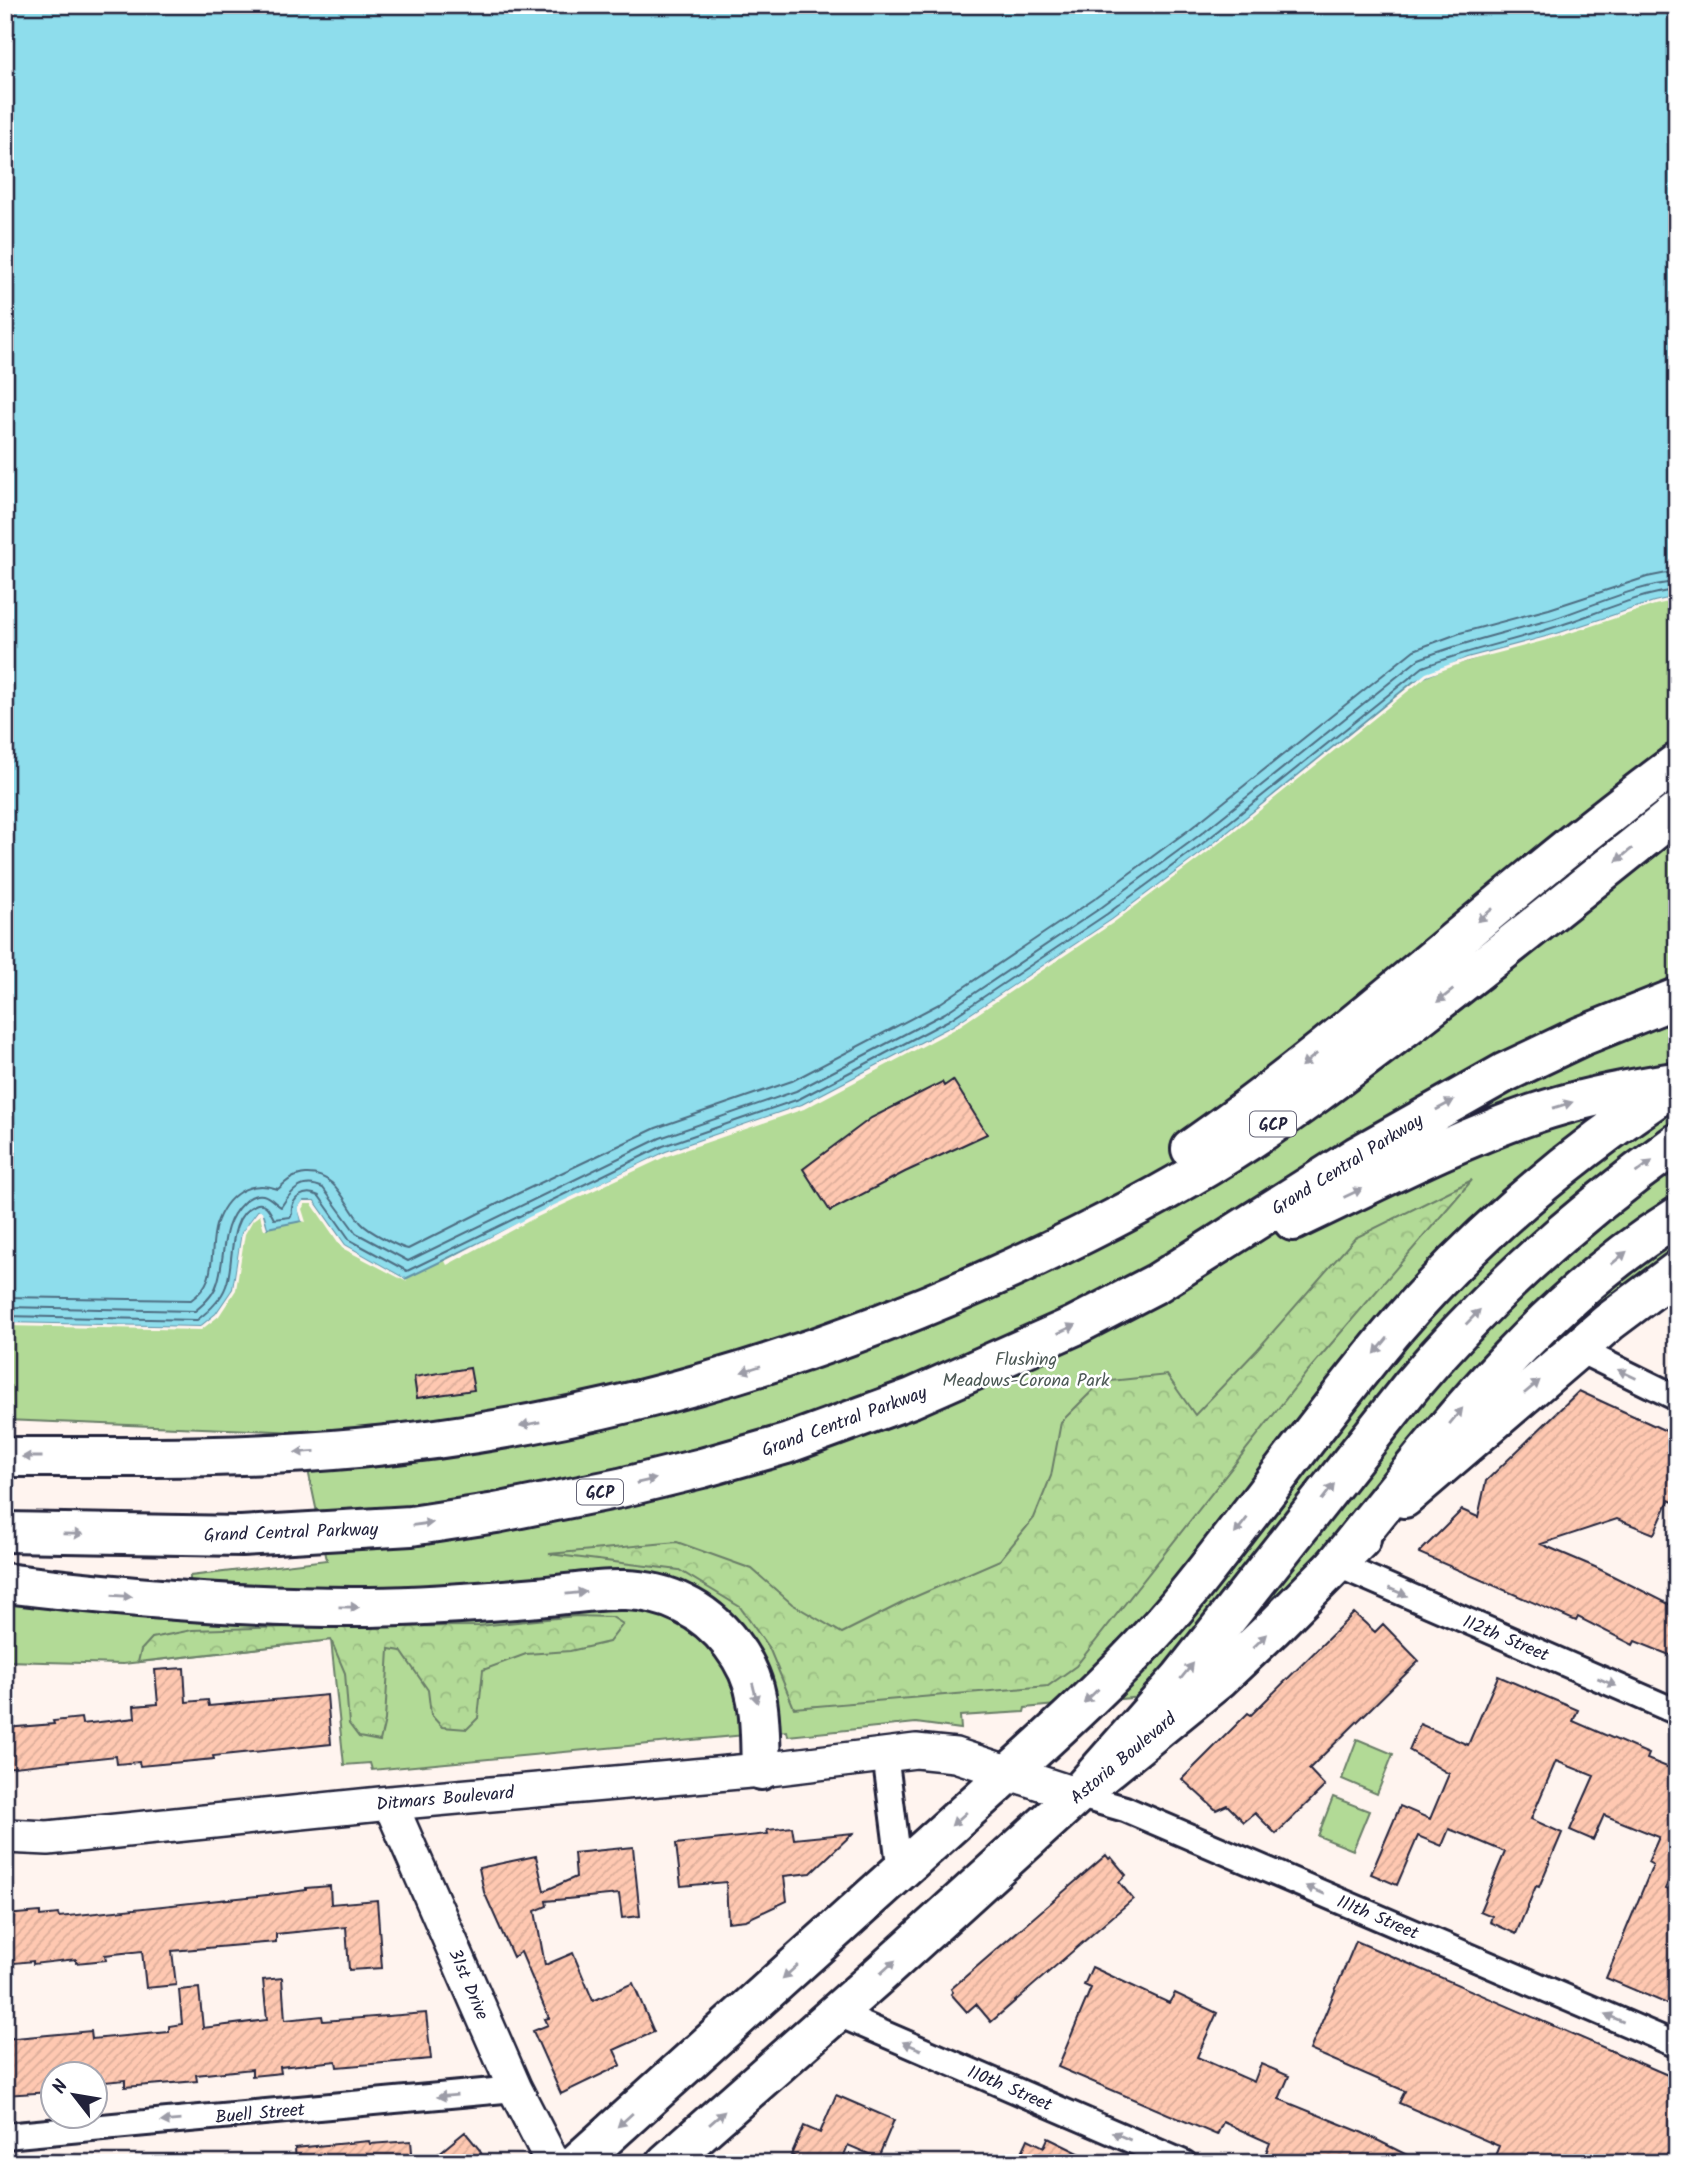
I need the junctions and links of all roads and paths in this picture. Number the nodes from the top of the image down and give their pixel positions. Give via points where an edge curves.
1 (1677, 748) edge
2 (1677, 763) edge
3 (1677, 812) edge
4 (1537, 872) junction
5 (1677, 998) edge
6 (1677, 1082) edge
7 (1677, 1143) edge
8 (1677, 1217) edge
9 (1677, 1271) edge
10 (1157, 1283) junction
11 (816, 1348) junction
12 (1577, 1349) junction
13 (1677, 1398) edge
14 (5, 1457) edge
15 (5, 1532) edge
16 (1336, 1564) junction
17 (5, 1583) edge
18 (1677, 1712) edge
19 (885, 1754) junction
20 (761, 1770) junction
21 (1009, 1773) junction
22 (1077, 1795) junction
23 (390, 1803) junction
24 (5, 1836) edge
25 (900, 1872) junction
26 (836, 2013) junction
27 (1677, 2045) edge
28 (514, 2090) junction
29 (5, 2136) edge
30 (553, 2163) edge
31 (578, 2163) edge
32 (666, 2163) edge
33 (1184, 2163) edge

1 - 4 main road
2 - 4 main road, GCP
3 -> 11 main road, GCP via 1370,1054 1224,1156 1040,1256
4 -> 11 main road, GCP via 1284,1080 1169,1164 1023,1253
10 -> 5 main road, Grand Central Parkway / GCP via 1433,1112 1544,1053
10 -> 6 main road via 1531,1115 1592,1096
6 -> 21 main road via 1599,1139 1466,1254 1398,1325 1158,1629
22 -> 7 main road via 1189,1667 1448,1343 1562,1232
16 -> 8 main road via 1509,1357 1594,1278
9 - 12 main road, Astoria Boulevard
15 -> 10 main road, Grand Central Parkway / GCP via 241,1536 411,1526 620,1488 786,1444 912,1398
11 -> 14 main road, GCP via 681,1390 572,1416 447,1438 278,1454
13 -> 12 street
16 -> 12 main road, Astoria Boulevard via 1446,1460
16 -> 18 street, 112th Street
22 -> 16 main road, Astoria Boulevard via 1219,1679
17 -> 20 main road via 104,1595 369,1607 620,1589 666,1596 703,1616 742,1661 757,1699
19 - 20 street, Ditmars Boulevard
19 - 21 street, Ditmars Boulevard via 948,1753
19 - 25 street
20 - 23 street, Ditmars Boulevard
21 - 22 street, Ditmars Boulevard
21 -> 25 main road
26 -> 22 main road, Astoria Boulevard
27 -> 22 street, 111th Street via 1125,1809
23 - 24 street, Ditmars Boulevard via 48,1838
23 - 28 street, 31st Drive
25 -> 31 main road
32 -> 26 main road, Astoria Boulevard
33 -> 26 street, 110th Street
28 -> 29 street, Buell Street
28 - 30 street, 31st Drive

